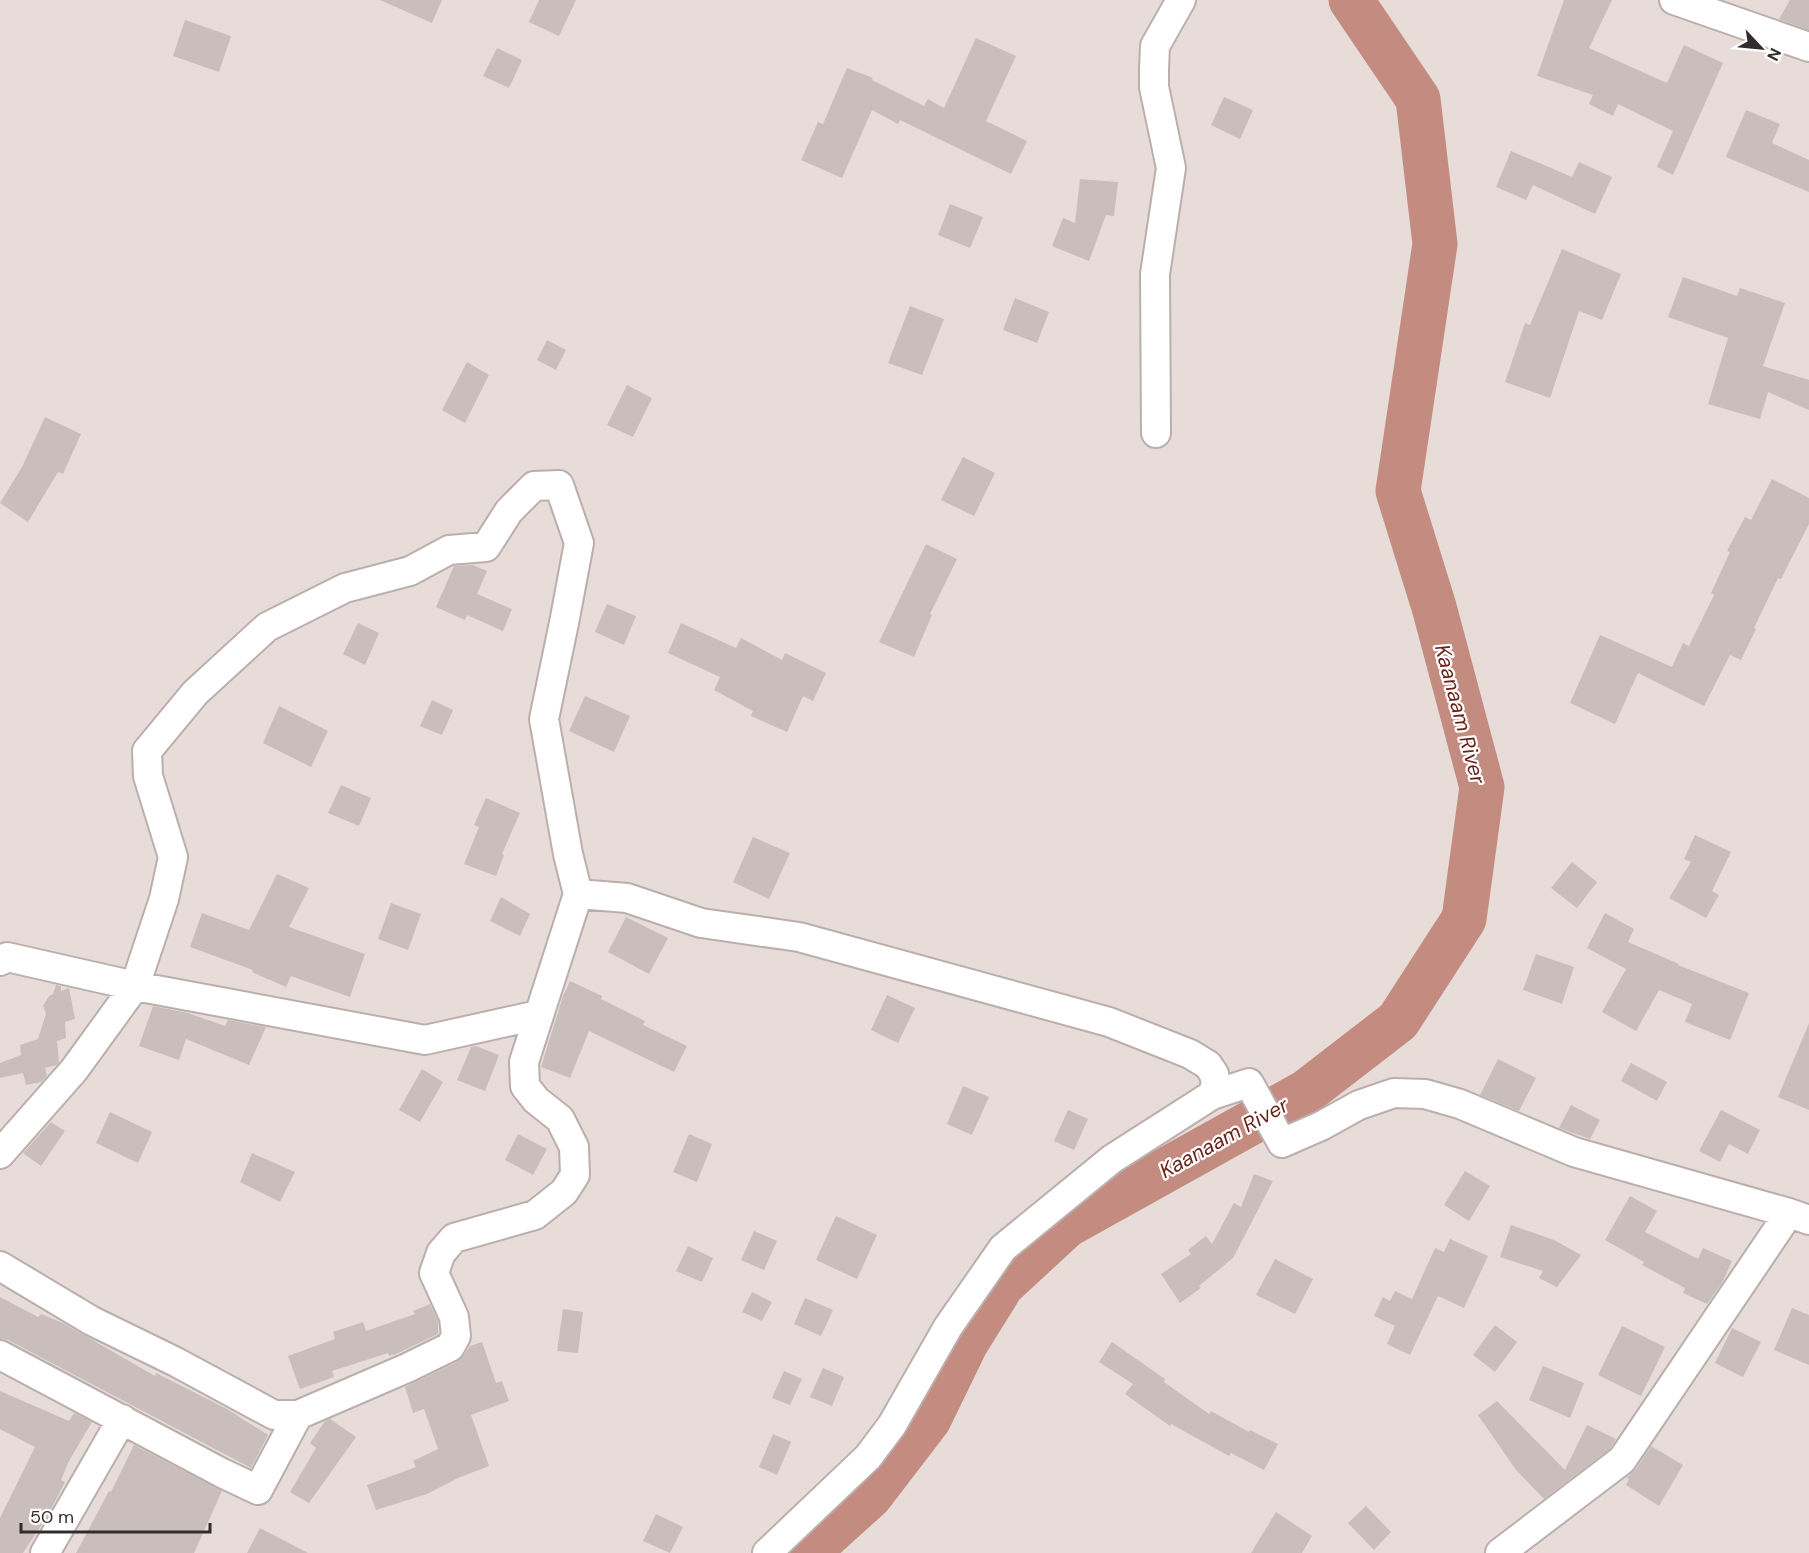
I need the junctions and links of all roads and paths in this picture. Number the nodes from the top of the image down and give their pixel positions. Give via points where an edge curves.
1 (1181, 0) edge
2 (1674, 0) edge
3 (1809, 47) edge
4 (1156, 433) dead end
5 (578, 894) junction
6 (0, 961) edge
7 (135, 986) junction
8 (538, 1015) junction
9 (1212, 1095) junction
10 (0, 1154) edge
11 (1799, 1217) edge
12 (0, 1266) edge
13 (0, 1355) edge
14 (298, 1414) junction
15 (122, 1419) junction
16 (45, 1553) edge
17 (767, 1553) edge
18 (1500, 1553) edge

1 - 4 street via 1155,46 1154,87 1172,168 1155,274
2 - 3 street
5 - 7 street via 544,719 579,543 559,485 534,486 509,511 486,547 449,550 410,571 345,588 267,627 195,693 147,751 148,776 173,857 164,899
5 - 8 street
5 - 9 street via 627,898 700,923 799,937 1109,1022 1208,1065 1214,1074
6 - 7 street via 7,957
7 - 8 street via 425,1040
7 - 10 street via 74,1070
8 - 14 street via 524,1062 525,1086 560,1119 574,1147 575,1175 564,1192 535,1215 454,1239 441,1253 434,1273 454,1317 456,1336 450,1347
9 - 11 street via 1249,1083 1282,1143 1367,1102 1394,1093 1425,1094 1460,1104 1574,1152
9 - 17 street via 1112,1159 1004,1248 948,1327 892,1425 868,1457
11 - 18 street via 1622,1460
12 - 14 street via 92,1321 274,1415
13 - 15 street
14 - 15 street via 258,1490
15 - 16 street

